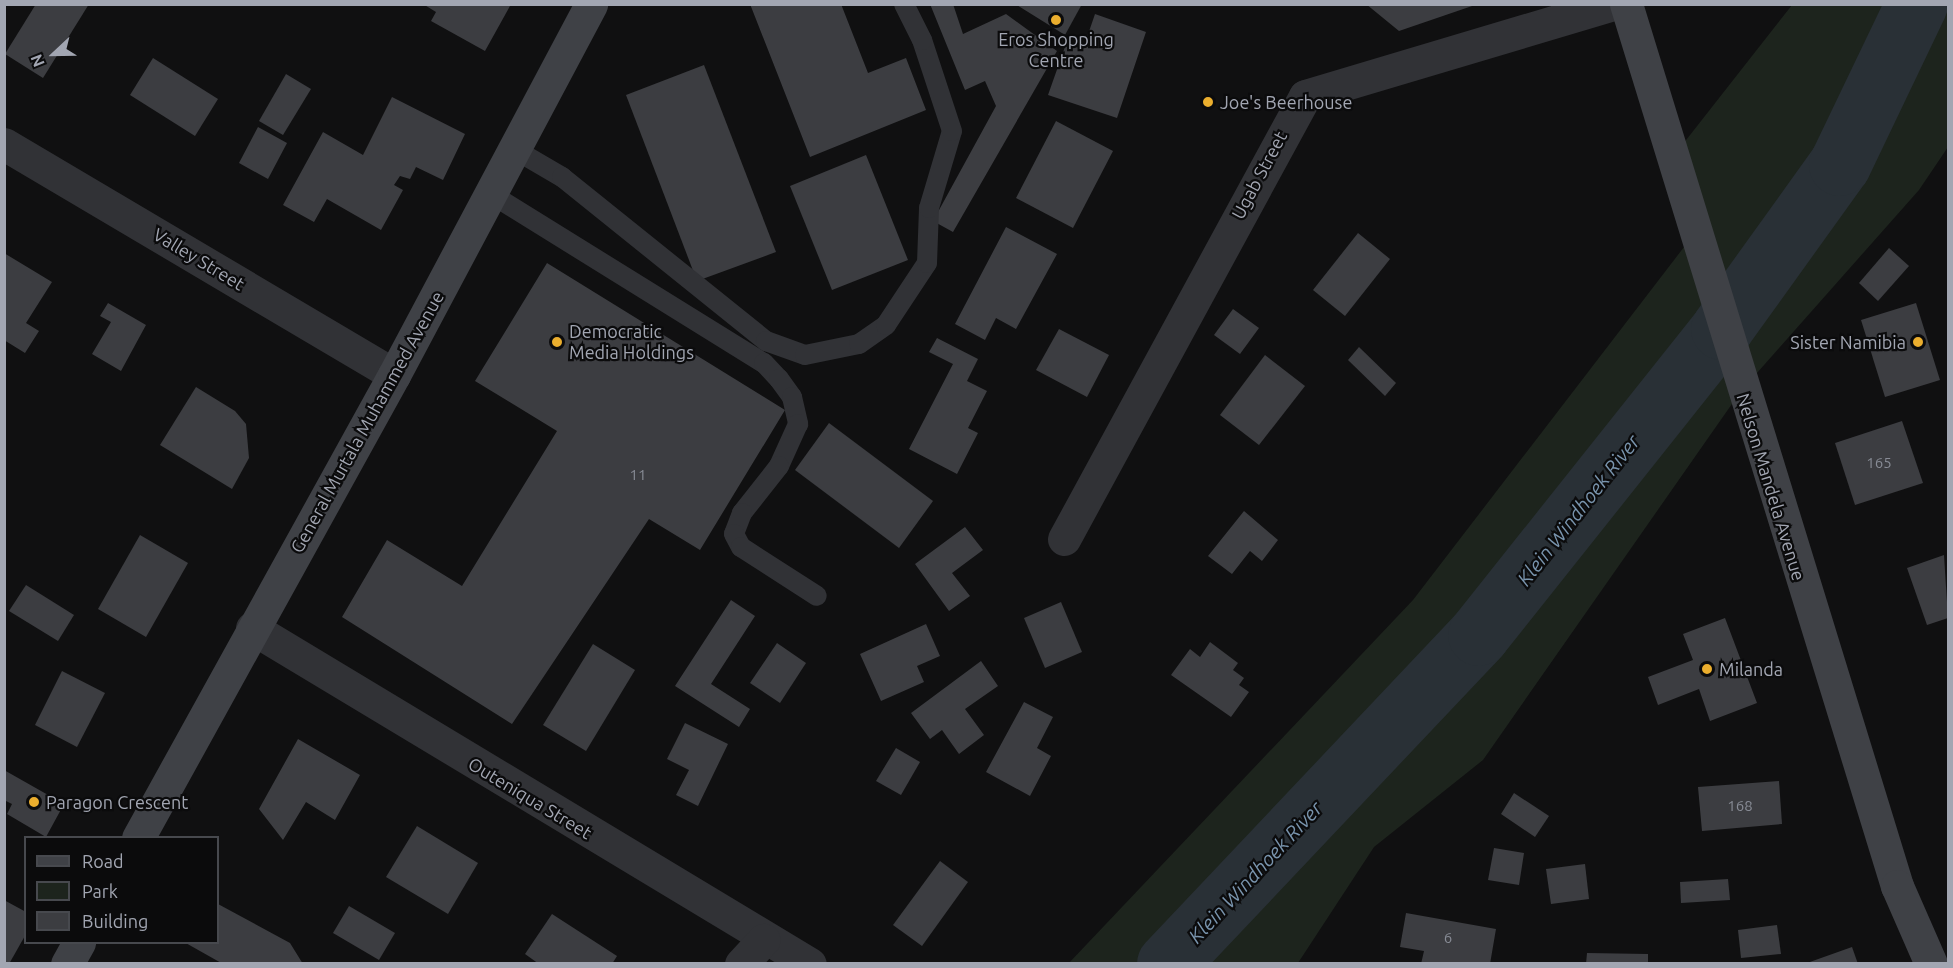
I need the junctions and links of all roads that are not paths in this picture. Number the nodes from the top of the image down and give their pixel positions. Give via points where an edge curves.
1 (591, 4) edge
2 (904, 4) edge
3 (1614, 4) edge
4 (1626, 4) edge
5 (4, 144) edge
6 (514, 149) junction
7 (491, 194) junction
8 (394, 375) junction
9 (1064, 539) dead end
10 (817, 596) dead end
11 (252, 628) junction
12 (139, 836) edge
13 (763, 940) junction
14 (78, 944) edge
15 (68, 963) edge
16 (741, 963) edge
17 (810, 963) edge
18 (1931, 963) edge

1 - 6 main road, General Murtala Muhammed Avenue
2 - 6 lane via 922,40 952,131 929,208 927,263 886,325 859,344 804,355 766,341 562,177
3 - 9 street, Ugab Street via 1305,96
4 - 18 main road, Nelson Mandela Avenue via 1897,886
5 - 8 street, Valley Street
6 - 7 main road, General Murtala Muhammed Avenue
7 - 8 main road, General Murtala Muhammed Avenue
7 - 10 lane via 764,363 779,379 792,397 798,424 779,466 742,513 734,534 741,547
8 - 11 main road, General Murtala Muhammed Avenue
11 - 12 main road, General Murtala Muhammed Avenue
11 - 13 street, Outeniqua Street
13 - 16 street
13 - 17 street, Outeniqua Street
14 - 15 main road

